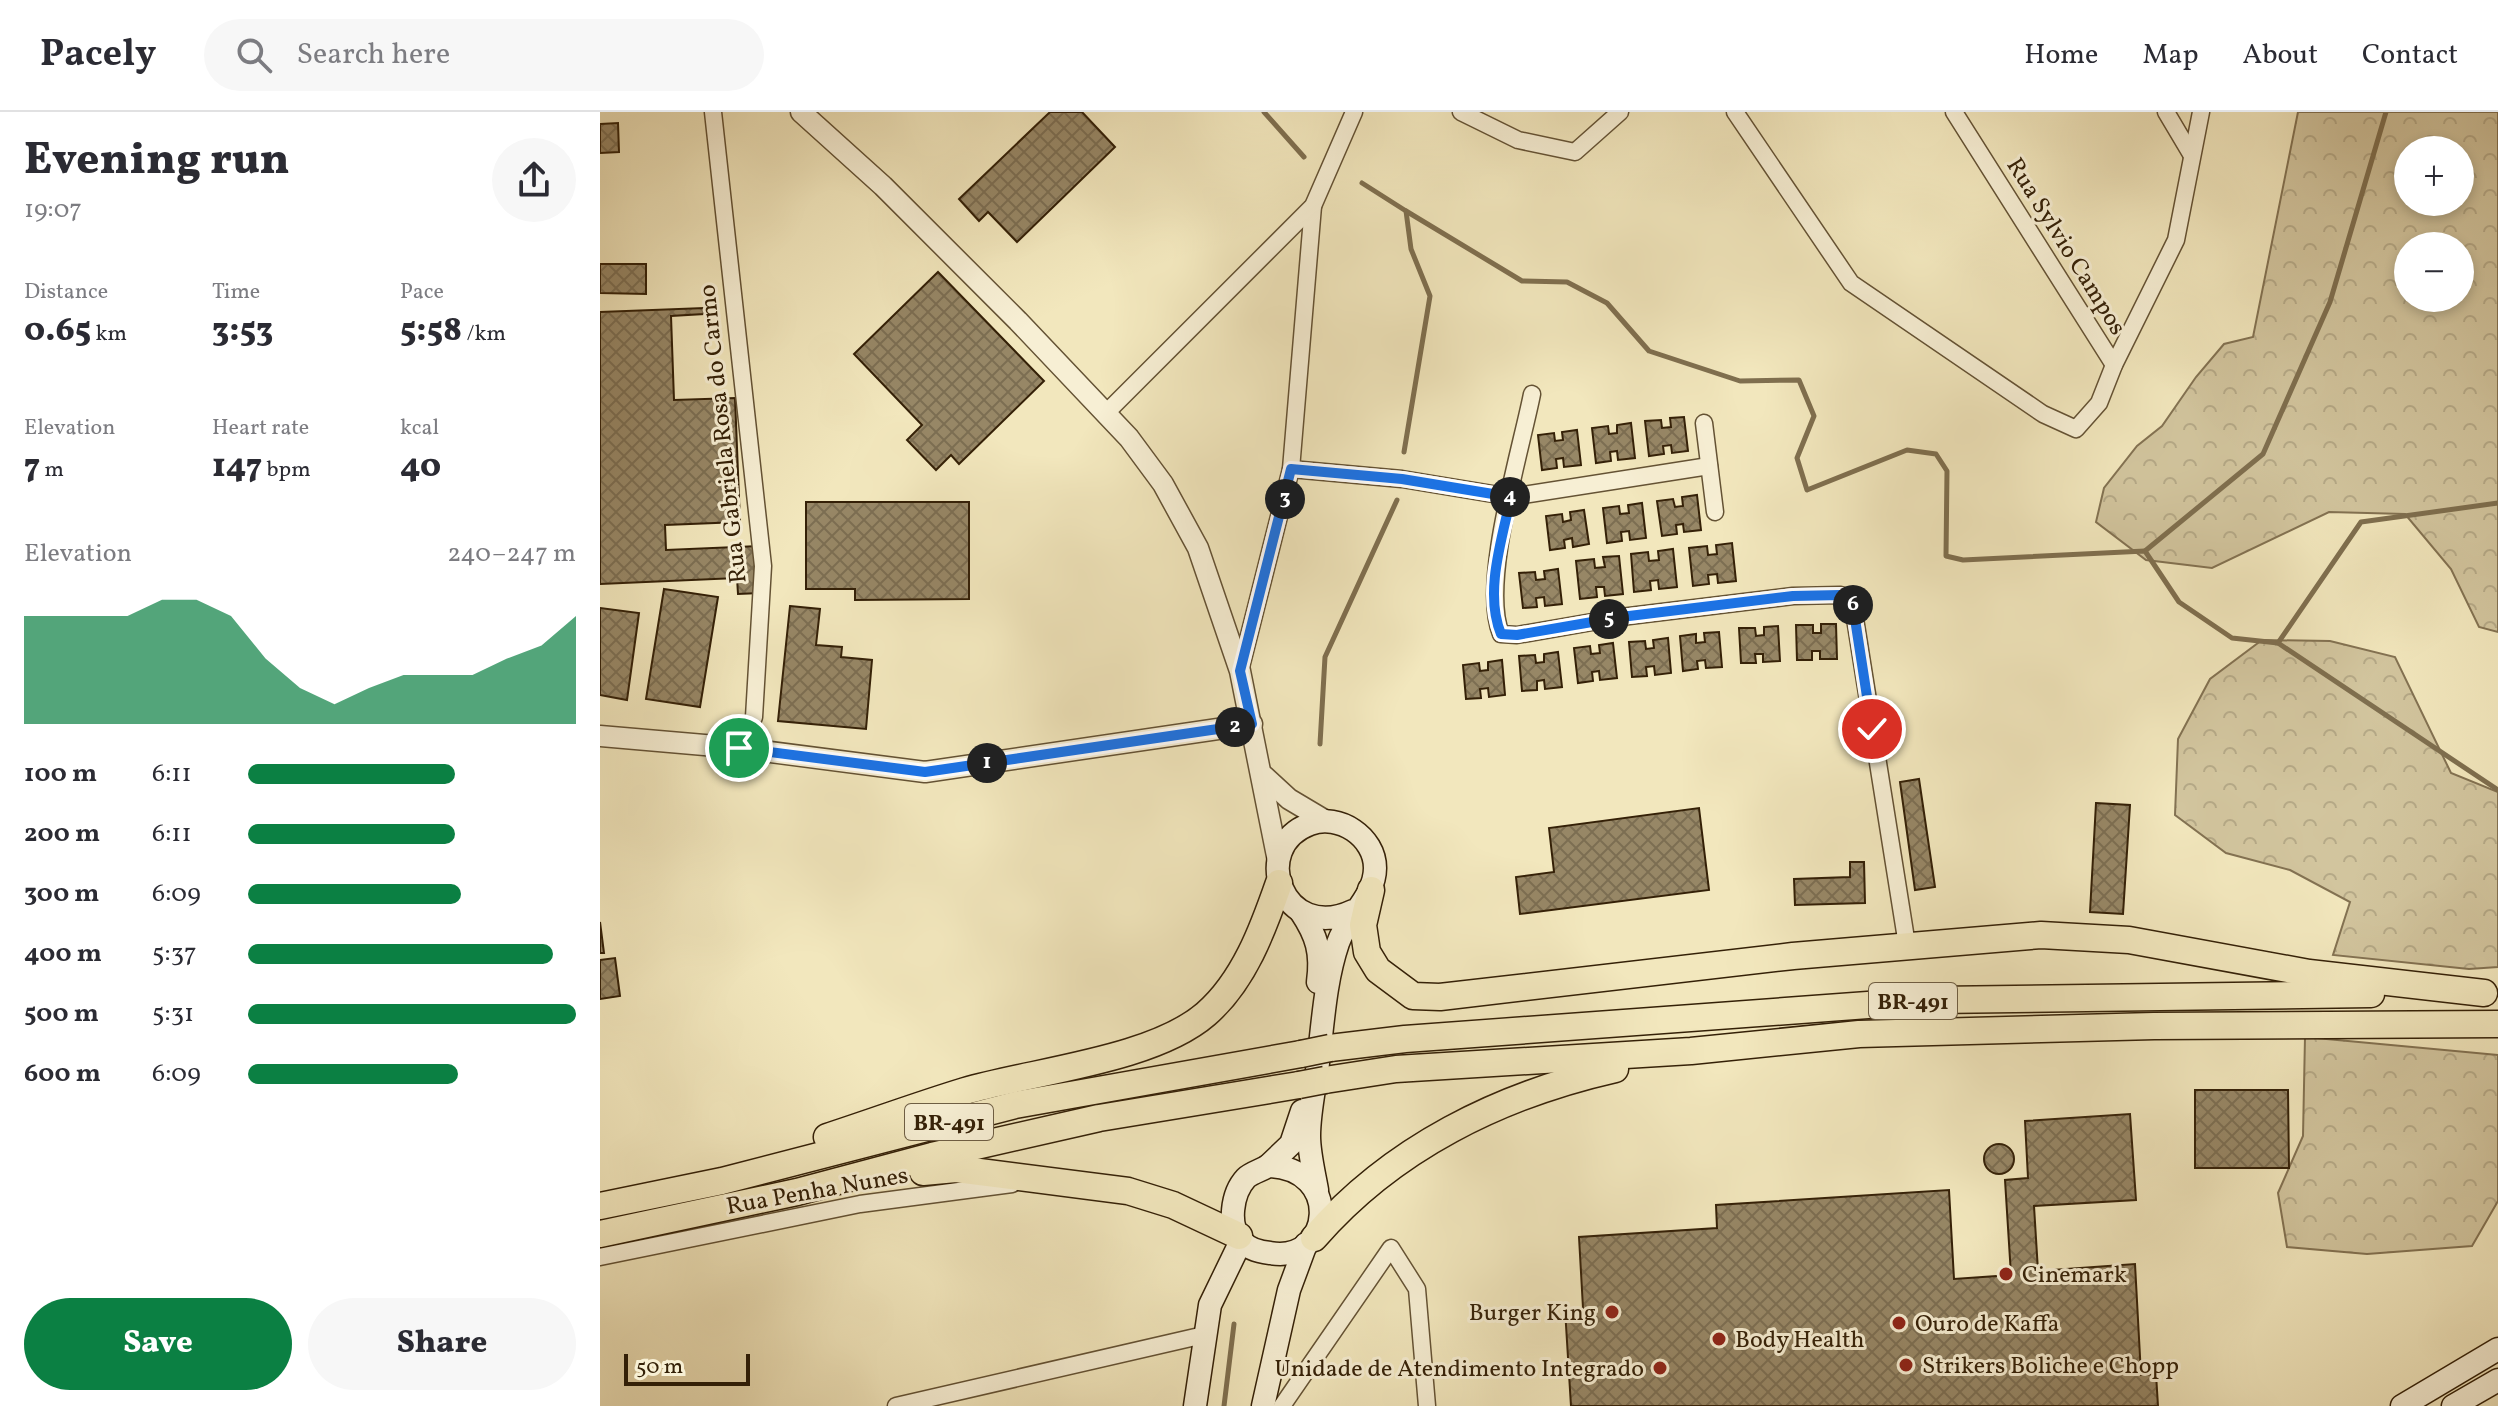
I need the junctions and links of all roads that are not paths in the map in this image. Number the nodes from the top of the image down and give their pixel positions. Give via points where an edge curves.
1 (713, 112) edge
2 (801, 112) edge
3 (1354, 112) edge
4 (1461, 112) edge
5 (1620, 112) edge
6 (1735, 112) edge
7 (1954, 112) edge
8 (2166, 112) edge
9 (2201, 112) edge
10 (2191, 154) junction
11 (1313, 206) junction
12 (2114, 365) junction
13 (1532, 394) dead end
14 (1106, 413) junction
15 (1704, 423) dead end
16 (1709, 466) junction
17 (1291, 469) junction
18 (1511, 497) junction
19 (1715, 512) dead end
20 (1240, 671) junction
21 (1252, 724) junction
22 (600, 736) edge
23 (739, 748) junction
24 (1264, 776) junction
25 (1326, 821) junction
26 (1279, 872) junction
27 (1371, 890) junction
28 (1353, 911) junction
29 (1301, 912) junction
30 (1907, 945) junction
31 (2491, 992) edge
32 (2498, 1024) edge
33 (1691, 1051) junction
34 (1268, 1166) junction
35 (1044, 1180) junction
36 (722, 1181) junction
37 (1317, 1190) junction
38 (797, 1192) junction
39 (600, 1206) edge
40 (600, 1234) edge
41 (1240, 1238) junction
42 (1310, 1241) junction
43 (600, 1257) edge
44 (1204, 1335) junction
45 (2498, 1349) edge
46 (2498, 1380) edge
47 (896, 1406) edge
48 (1195, 1406) edge
49 (1263, 1406) edge
50 (1282, 1406) edge
51 (1427, 1406) edge
52 (2402, 1406) edge
53 (2453, 1406) edge

1 - 23 street, Rua Gabriela Rosa do Carmo via 763,566 754,717
2 - 14 street via 883,186
3 - 11 street
4 - 5 street via 1518,140 1575,152
6 - 12 street via 1851,283 2043,414 2076,429 2099,403
7 - 12 street, Rua Sylvio Campos
8 - 10 street
9 - 10 street
10 - 12 street via 2176,240
11 - 14 street
11 - 17 street
13 - 18 street
14 - 20 street via 1163,484 1198,548
15 - 16 street
16 - 18 street
16 - 19 street
17 - 18 street via 1402,479
17 - 20 street
18 - 30 street via 1495,572 1501,634 1793,596 1849,599
20 - 21 street
21 - 23 street via 925,772
21 - 24 street
22 - 23 street
24 - 25 street
24 - 26 street
25 - 26 main road via 1295,832
25 - 27 main road via 1350,827 1367,843 1375,866
26 - 29 main road via 1287,900
26 - 36 highway via 1253,949 1208,1012 1181,1033 966,1091 787,1150
27 - 28 main road
27 - 30 highway via 1363,925 1367,952 1378,970 1413,996
28 - 29 main road via 1327,919
28 - 37 main road via 1329,975 1309,1137
29 - 34 main road via 1316,935 1321,960 1303,1110 1291,1144
30 - 31 highway via 2041,935 2129,940 2309,973
31 - 36 highway, BR-491, bridge via 1936,1000 1405,1039 1015,1105
32 - 33 highway, BR-491 via 1859,1034
33 - 38 highway, BR-491, bridge via 1396,1069 1325,1080 1099,1118
33 - 42 highway via 1571,1079 1470,1116 1343,1204
34 - 37 main road via 1304,1175
34 - 41 main road via 1247,1177 1235,1198 1233,1220
35 - 38 highway via 956,1169
35 - 41 highway via 1128,1191 1173,1205
35 - 43 street, Rua Penha Nunes via 860,1204
36 - 39 highway, BR-491
37 - 42 main road via 1321,1223
38 - 40 highway, BR-491
41 - 42 main road via 1258,1251 1275,1254 1298,1250
41 - 44 main road via 1210,1305
42 - 49 main road via 1289,1290
44 - 47 street
44 - 48 main road
45 - 52 main road
46 - 53 main road
50 - 51 street via 1391,1248 1417,1289

